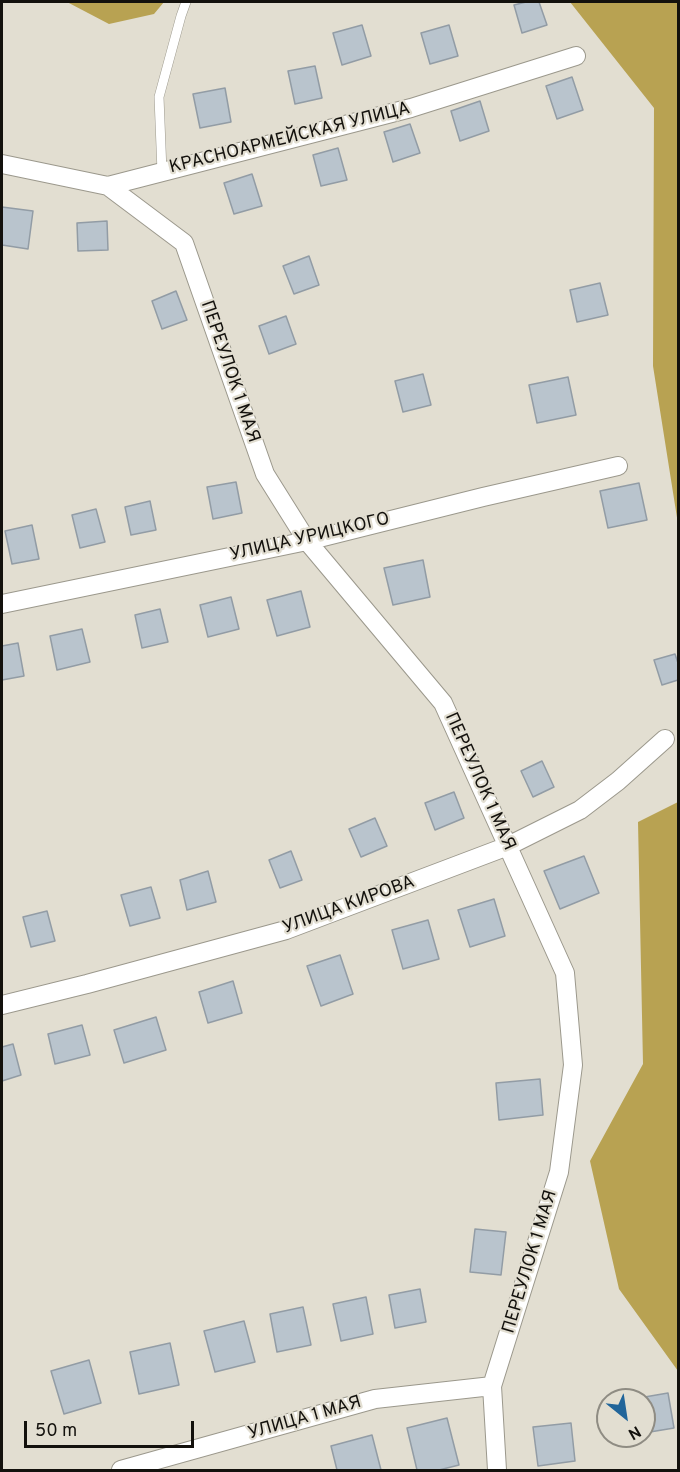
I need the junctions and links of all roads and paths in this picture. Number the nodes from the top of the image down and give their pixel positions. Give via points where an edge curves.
1 (186, 2) edge
2 (576, 56) dead end
3 (2, 164) edge
4 (162, 172) junction
5 (108, 186) junction
6 (618, 466) dead end
7 (306, 541) junction
8 (2, 604) edge
9 (665, 739) dead end
10 (508, 846) junction
11 (2, 1005) edge
12 (492, 1386) junction
13 (121, 1470) edge
14 (497, 1470) edge

1 - 4 lane via 159,97
2 - 4 street, КРАСНОАРМЕЙСКАЯ УЛИЦА via 411,108
3 - 5 street, КРАСНОАРМЕЙСКАЯ УЛИЦА
4 - 5 street, КРАСНОАРМЕЙСКАЯ УЛИЦА
5 - 7 street, ПЕРЕУЛОК 1 МАЯ via 184,243 265,474
6 - 7 street, УЛИЦА УРИЦКОГО
7 - 8 street, УЛИЦА УРИЦКОГО
7 - 10 street, ПЕРЕУЛОК 1 МАЯ via 443,703
9 - 10 street, УЛИЦА КИРОВА via 580,810
10 - 11 street, УЛИЦА КИРОВА via 286,930
10 - 12 street, ПЕРЕУЛОК 1 МАЯ via 565,973 573,1065 559,1172
12 - 13 street, УЛИЦА 1 МАЯ via 375,1399
12 - 14 street, ПЕРЕУЛОК 1 МАЯ

